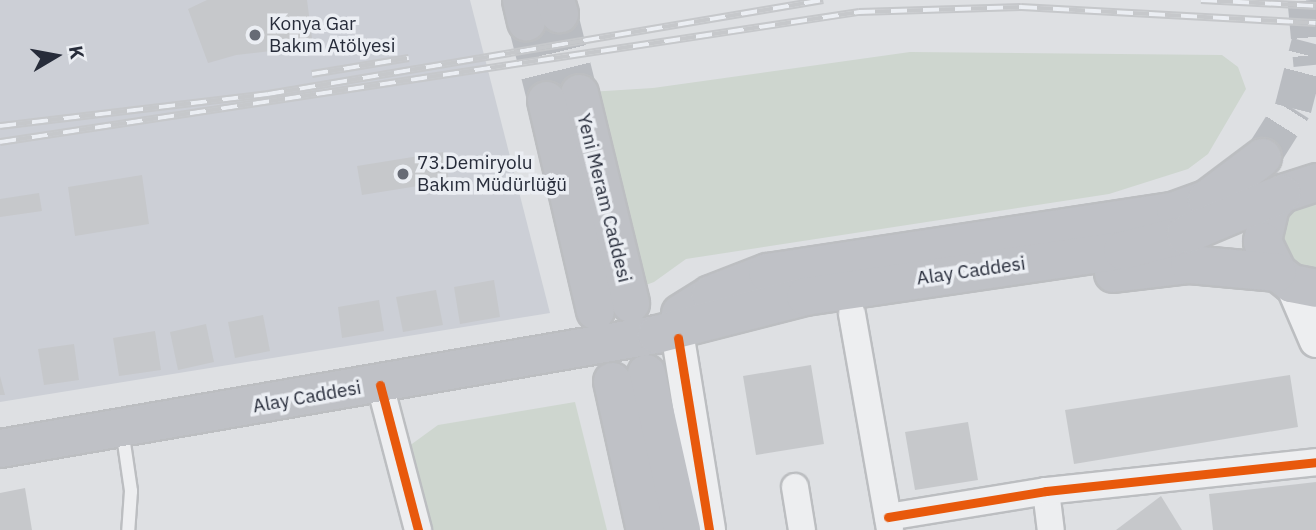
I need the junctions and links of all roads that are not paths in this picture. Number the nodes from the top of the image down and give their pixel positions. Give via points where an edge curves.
1 (563, 97) tunnel mouth
2 (1262, 157) tunnel mouth
3 (1303, 181) edge
4 (1294, 281) edge
5 (612, 307) dead end
6 (852, 313) junction
7 (667, 336) junction
8 (1316, 341) edge
9 (380, 385) junction
10 (122, 428) junction
11 (0, 448) edge
12 (1316, 462) edge
13 (795, 487) dead end
14 (1046, 491) junction
15 (889, 523) edge
16 (128, 530) edge
17 (418, 530) edge
18 (645, 530) edge
19 (681, 530) edge
20 (709, 530) edge
21 (802, 530) edge
22 (1051, 530) edge

1 - 5 main road, Yeni Meram Caddesi
2 - 7 main road via 1206,199 1175,210 767,272 710,294
3 - 4 main road via 1270,206 1262,241
3 - 7 main road, Alay Caddesi via 1185,234 1122,250 805,296
4 - 6 main road, Alay Caddesi via 1238,265 1161,266
4 - 8 street
6 - 7 main road, Alay Caddesi via 737,334
6 - 15 street
7 - 9 main road, Alay Caddesi
7 - 20 street
9 - 10 main road, Alay Caddesi
9 - 17 street
10 - 11 main road, Alay Caddesi
10 - 16 lane via 131,491
12 - 14 street
13 - 21 street
14 - 15 street
14 - 22 street
18 - 19 main road via 629,377

